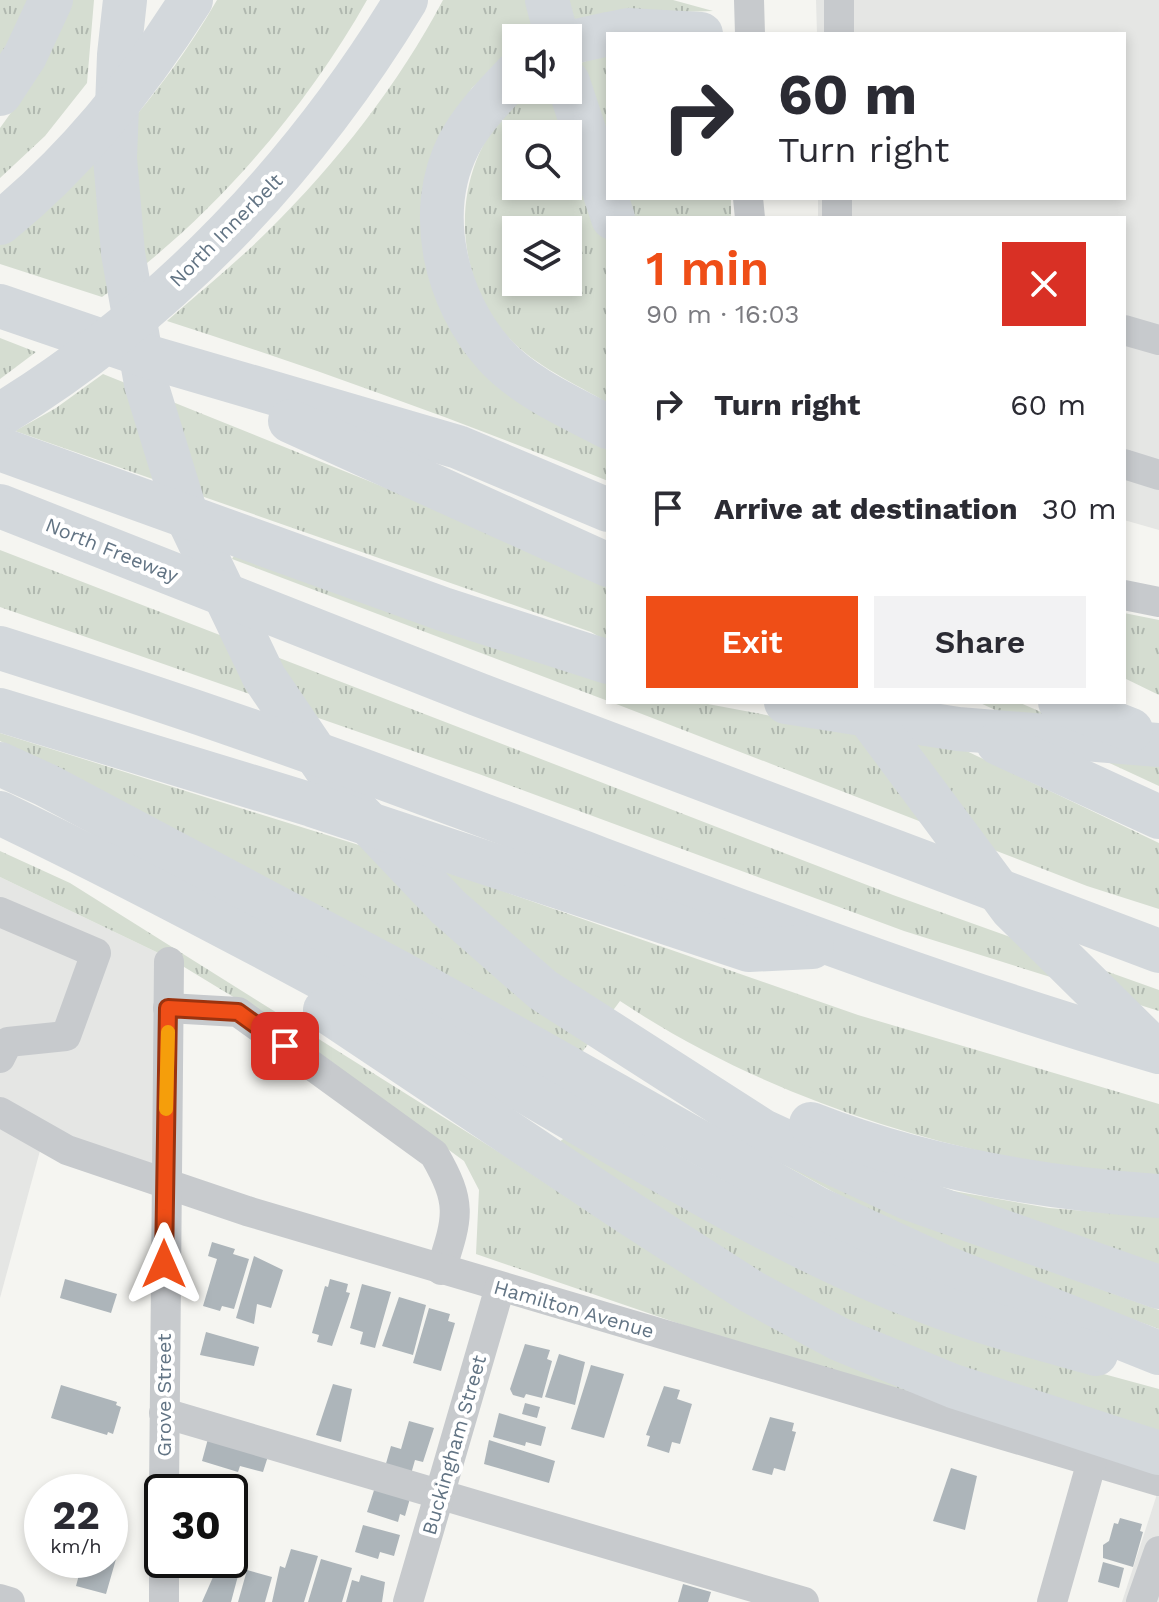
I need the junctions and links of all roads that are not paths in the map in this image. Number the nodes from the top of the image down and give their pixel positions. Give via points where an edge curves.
1 (51, 0) edge
2 (125, 0) edge
3 (191, 0) edge
4 (406, 0) edge
5 (547, 0) edge
6 (749, 0) edge
7 (839, 0) edge
8 (553, 24) edge
9 (618, 32) edge
10 (664, 32) edge
11 (750, 32) edge
12 (839, 32) edge
13 (606, 35) edge
14 (582, 40) edge
15 (502, 88) edge
16 (0, 94) edge
17 (575, 104) edge
18 (606, 197) edge
19 (0, 223) edge
20 (0, 306) edge
21 (1126, 331) edge
22 (1159, 340) edge
23 (146, 356) junction
24 (606, 426) edge
25 (3, 439) edge
26 (1126, 465) edge
27 (1159, 475) edge
28 (0, 506) edge
29 (606, 509) edge
30 (606, 564) edge
31 (1126, 595) edge
32 (1159, 602) edge
33 (0, 648) edge
34 (606, 661) edge
35 (913, 704) edge
36 (1065, 704) edge
37 (1116, 704) edge
38 (824, 705) edge
39 (0, 710) edge
40 (1159, 727) edge
41 (1159, 744) edge
42 (0, 764) edge
43 (0, 813) edge
44 (1159, 817) edge
45 (124, 874) junction
46 (0, 912) edge
47 (834, 947) junction
48 (1159, 951) edge
49 (169, 962) dead end
50 (168, 1008) junction
51 (618, 1040) junction
52 (1159, 1053) edge
53 (0, 1058) edge
54 (0, 1112) edge
55 (165, 1183) junction
56 (1159, 1196) edge
57 (441, 1270) junction
58 (500, 1287) junction
59 (1159, 1287) edge
60 (1159, 1353) edge
61 (1159, 1365) edge
62 (164, 1413) junction
63 (1159, 1453) edge
64 (1092, 1461) junction
65 (164, 1474) edge
66 (1159, 1481) edge
67 (440, 1492) junction
68 (1159, 1551) edge
69 (164, 1578) edge
70 (0, 1599) edge
71 (10, 1602) edge
72 (164, 1602) edge
73 (408, 1602) edge
74 (804, 1602) edge
75 (1052, 1602) edge
76 (1141, 1602) edge

1 - 16 highway
2 - 51 highway via 115,158 125,268 150,398 186,514 231,609 264,677 350,804 460,917 543,990
3 - 19 highway via 157,53 85,143
4 - 25 highway, North Innerbelt via 308,144 238,223 146,310 45,387
5 - 8 highway
6 - 11 street
7 - 12 street
9 - 10 highway
13 - 14 highway
15 - 24 highway via 458,146 444,192 442,239 453,284 496,356 537,388
17 - 18 highway
20 - 23 highway
21 - 22 street
23 - 29 highway via 458,447
23 - 30 highway
25 - 34 highway via 443,609
26 - 27 street
28 - 48 highway, North Freeway
31 - 32 street
33 - 47 highway via 205,713
35 - 44 highway
36 - 41 highway
37 - 40 highway
38 - 41 highway via 958,729
38 - 52 highway via 1012,909
39 - 47 highway via 312,805 749,950
42 - 60 highway via 400,973 816,1208 944,1267
43 - 45 highway
45 - 61 highway via 847,1268 999,1328
45 - 63 highway via 752,1292 839,1339 953,1386
46 - 53 street via 96,953 66,1036 8,1042
47 - 52 highway
49 - 50 street, Grove Street
50 - 55 street, Grove Street
50 - 57 street via 238,1012 434,1154 453,1187 456,1224
51 - 56 highway via 768,1107 922,1161 1006,1179
51 - 59 highway via 763,1131 908,1198
54 - 55 street, Hamilton Avenue via 67,1150
55 - 57 street, Hamilton Avenue
55 - 62 street, Grove Street
57 - 58 street, Hamilton Avenue
58 - 64 street, Hamilton Avenue
58 - 67 street, Buckingham Street
62 - 65 street, Grove Street
62 - 67 street
64 - 66 street, Hamilton Avenue
64 - 75 street
67 - 73 street, Buckingham Street
67 - 74 street
68 - 76 street
69 - 72 street
70 - 71 street

